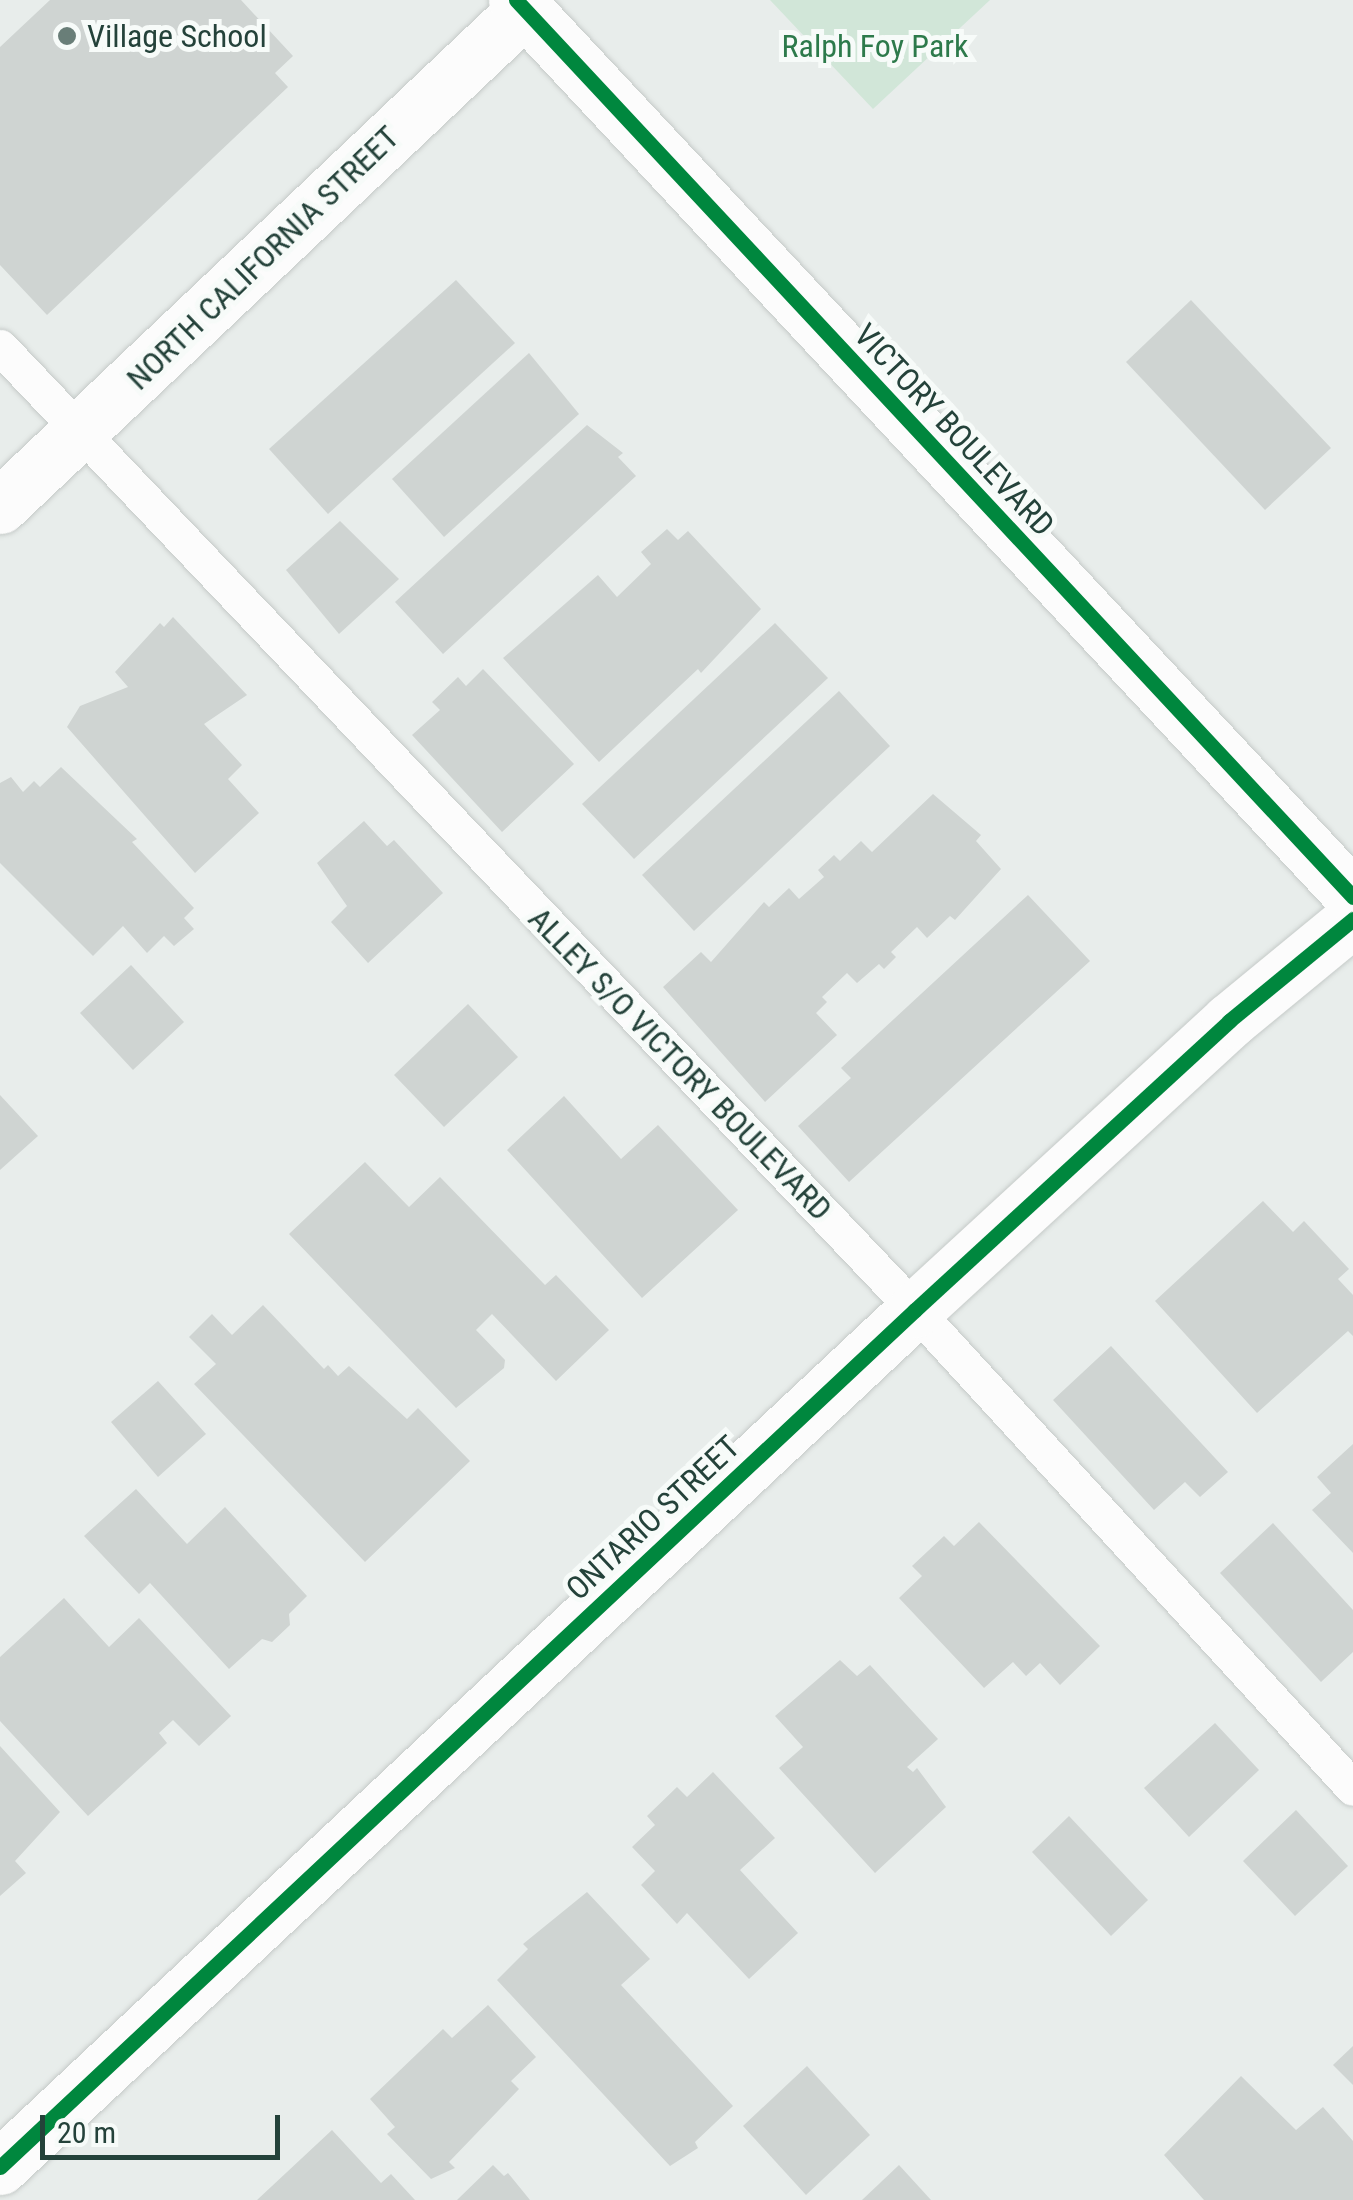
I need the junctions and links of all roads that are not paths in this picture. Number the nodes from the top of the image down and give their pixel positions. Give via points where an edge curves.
1 (521, 5) edge
2 (0, 347) edge
3 (80, 432) junction
4 (0, 506) edge
5 (1353, 897) edge
6 (1353, 919) edge
7 (915, 1310) junction
8 (1353, 1788) edge
9 (0, 2166) edge

1 - 3 street, NORTH CALIFORNIA STREET
1 - 5 street, VICTORY BOULEVARD
2 - 3 lane, ALLEY S/O VICTORY BOULEVARD
3 - 4 street, NORTH CALIFORNIA STREET
3 - 7 lane, ALLEY S/O VICTORY BOULEVARD
6 - 7 street, ONTARIO STREET via 1229,1021
7 - 8 lane, ALLEY S/O VICTORY BOULEVARD
7 - 9 street, ONTARIO STREET

